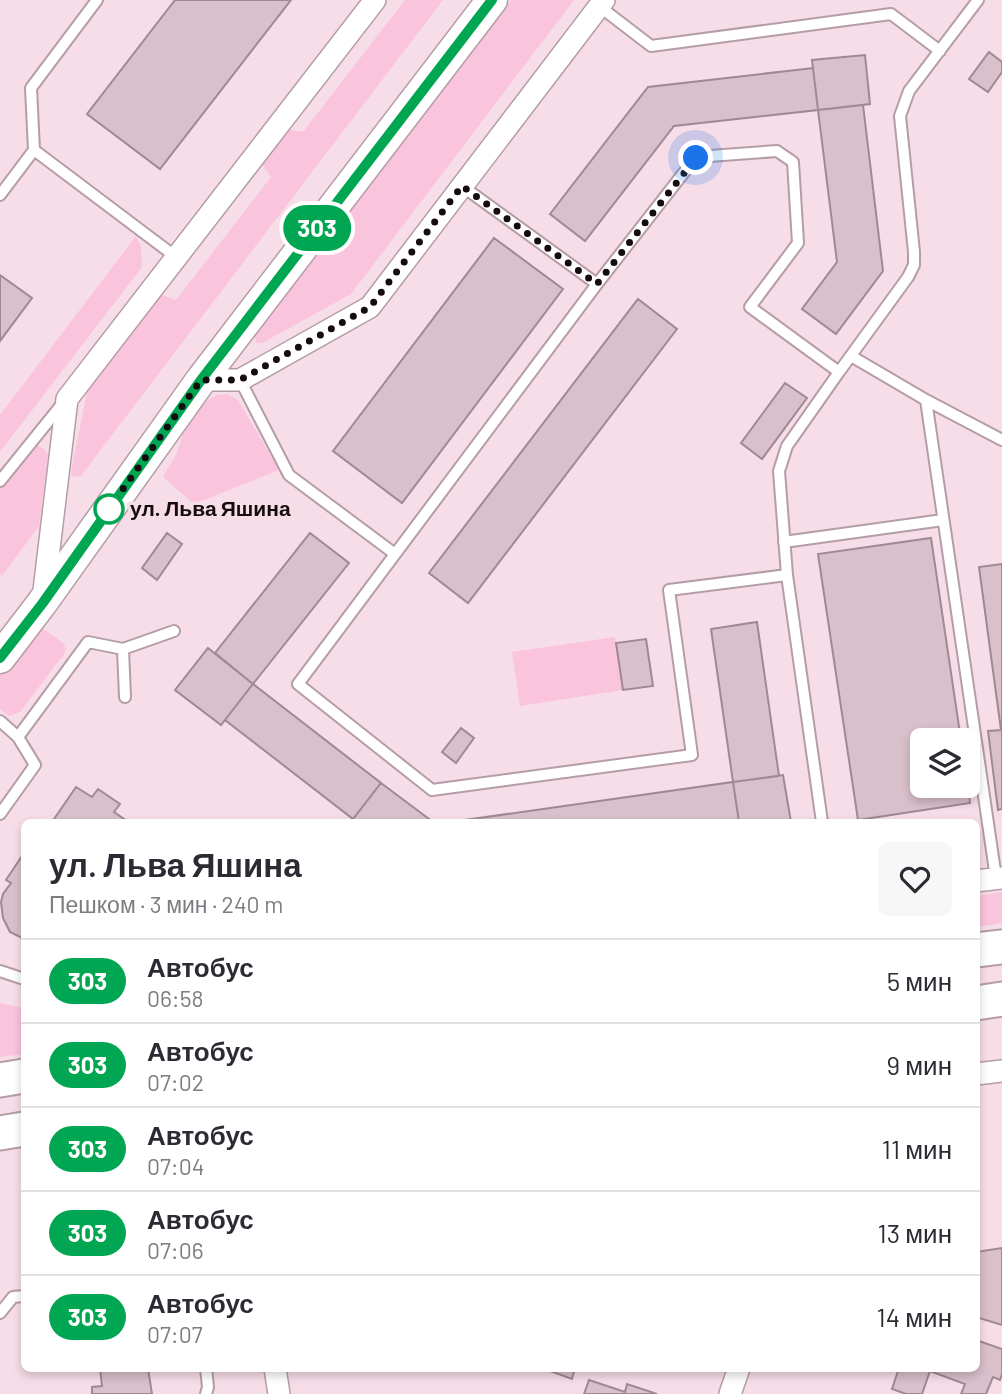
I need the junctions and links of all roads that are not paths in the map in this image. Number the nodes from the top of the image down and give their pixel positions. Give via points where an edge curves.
1 (97, 0) edge
2 (375, 0) edge
3 (492, 0) edge
4 (978, 0) edge
5 (601, 3) edge
6 (940, 51) junction
7 (34, 150) junction
8 (462, 186) junction
9 (0, 195) edge
10 (176, 257) junction
11 (597, 284) junction
12 (851, 356) junction
13 (839, 372) junction
14 (201, 380) junction
15 (240, 380) junction
16 (67, 399) junction
17 (926, 400) junction
18 (1002, 440) edge
19 (0, 481) edge
20 (943, 520) junction
21 (784, 542) junction
22 (395, 554) junction
23 (787, 575) junction
24 (42, 604) junction
25 (174, 631) dead end
26 (122, 649) junction
27 (0, 658) edge
28 (125, 697) dead end
29 (0, 721) edge
30 (18, 737) junction
31 (0, 814) edge
32 (821, 819) edge
33 (991, 879) edge
34 (1002, 947) edge
35 (980, 950) edge
36 (0, 971) edge
37 (21, 978) edge
38 (1002, 999) edge
39 (980, 1002) edge
40 (1002, 1070) edge
41 (980, 1073) edge
42 (21, 1076) edge
43 (0, 1080) edge
44 (21, 1130) edge
45 (0, 1133) edge
46 (21, 1296) edge
47 (0, 1312) edge
48 (206, 1372) edge
49 (276, 1372) edge
50 (738, 1372) edge
51 (206, 1394) edge
52 (279, 1394) edge
53 (730, 1394) edge

1 - 7 lane via 31,88
2 - 10 street
3 - 14 main road
4 - 6 lane
5 - 6 lane via 650,46 891,14
5 - 8 street
6 - 12 lane via 909,92 900,116 914,265
7 - 9 lane
7 - 10 lane
8 - 11 lane
8 - 15 street via 370,307
10 - 16 street
11 - 13 lane via 696,158 777,151 793,162 798,243 750,307
11 - 22 lane
12 - 13 lane
12 - 17 lane
13 - 21 lane via 787,446 779,471
14 - 15 street
14 - 24 main road
15 - 22 lane via 289,475
16 - 19 lane
16 - 24 street
17 - 18 lane
17 - 20 lane
20 - 21 lane
20 - 33 lane
21 - 23 lane
22 - 23 lane via 298,684 432,790 692,755 669,590
23 - 32 lane
24 - 27 main road
25 - 26 lane
26 - 28 lane
26 - 30 lane via 88,642
29 - 30 lane
30 - 31 lane via 35,765
34 - 35 main road
36 - 37 lane
38 - 39 main road
40 - 41 street
42 - 43 main road
44 - 45 main road
46 - 47 lane via 13,1297
48 - 51 lane
49 - 52 street
50 - 53 street

